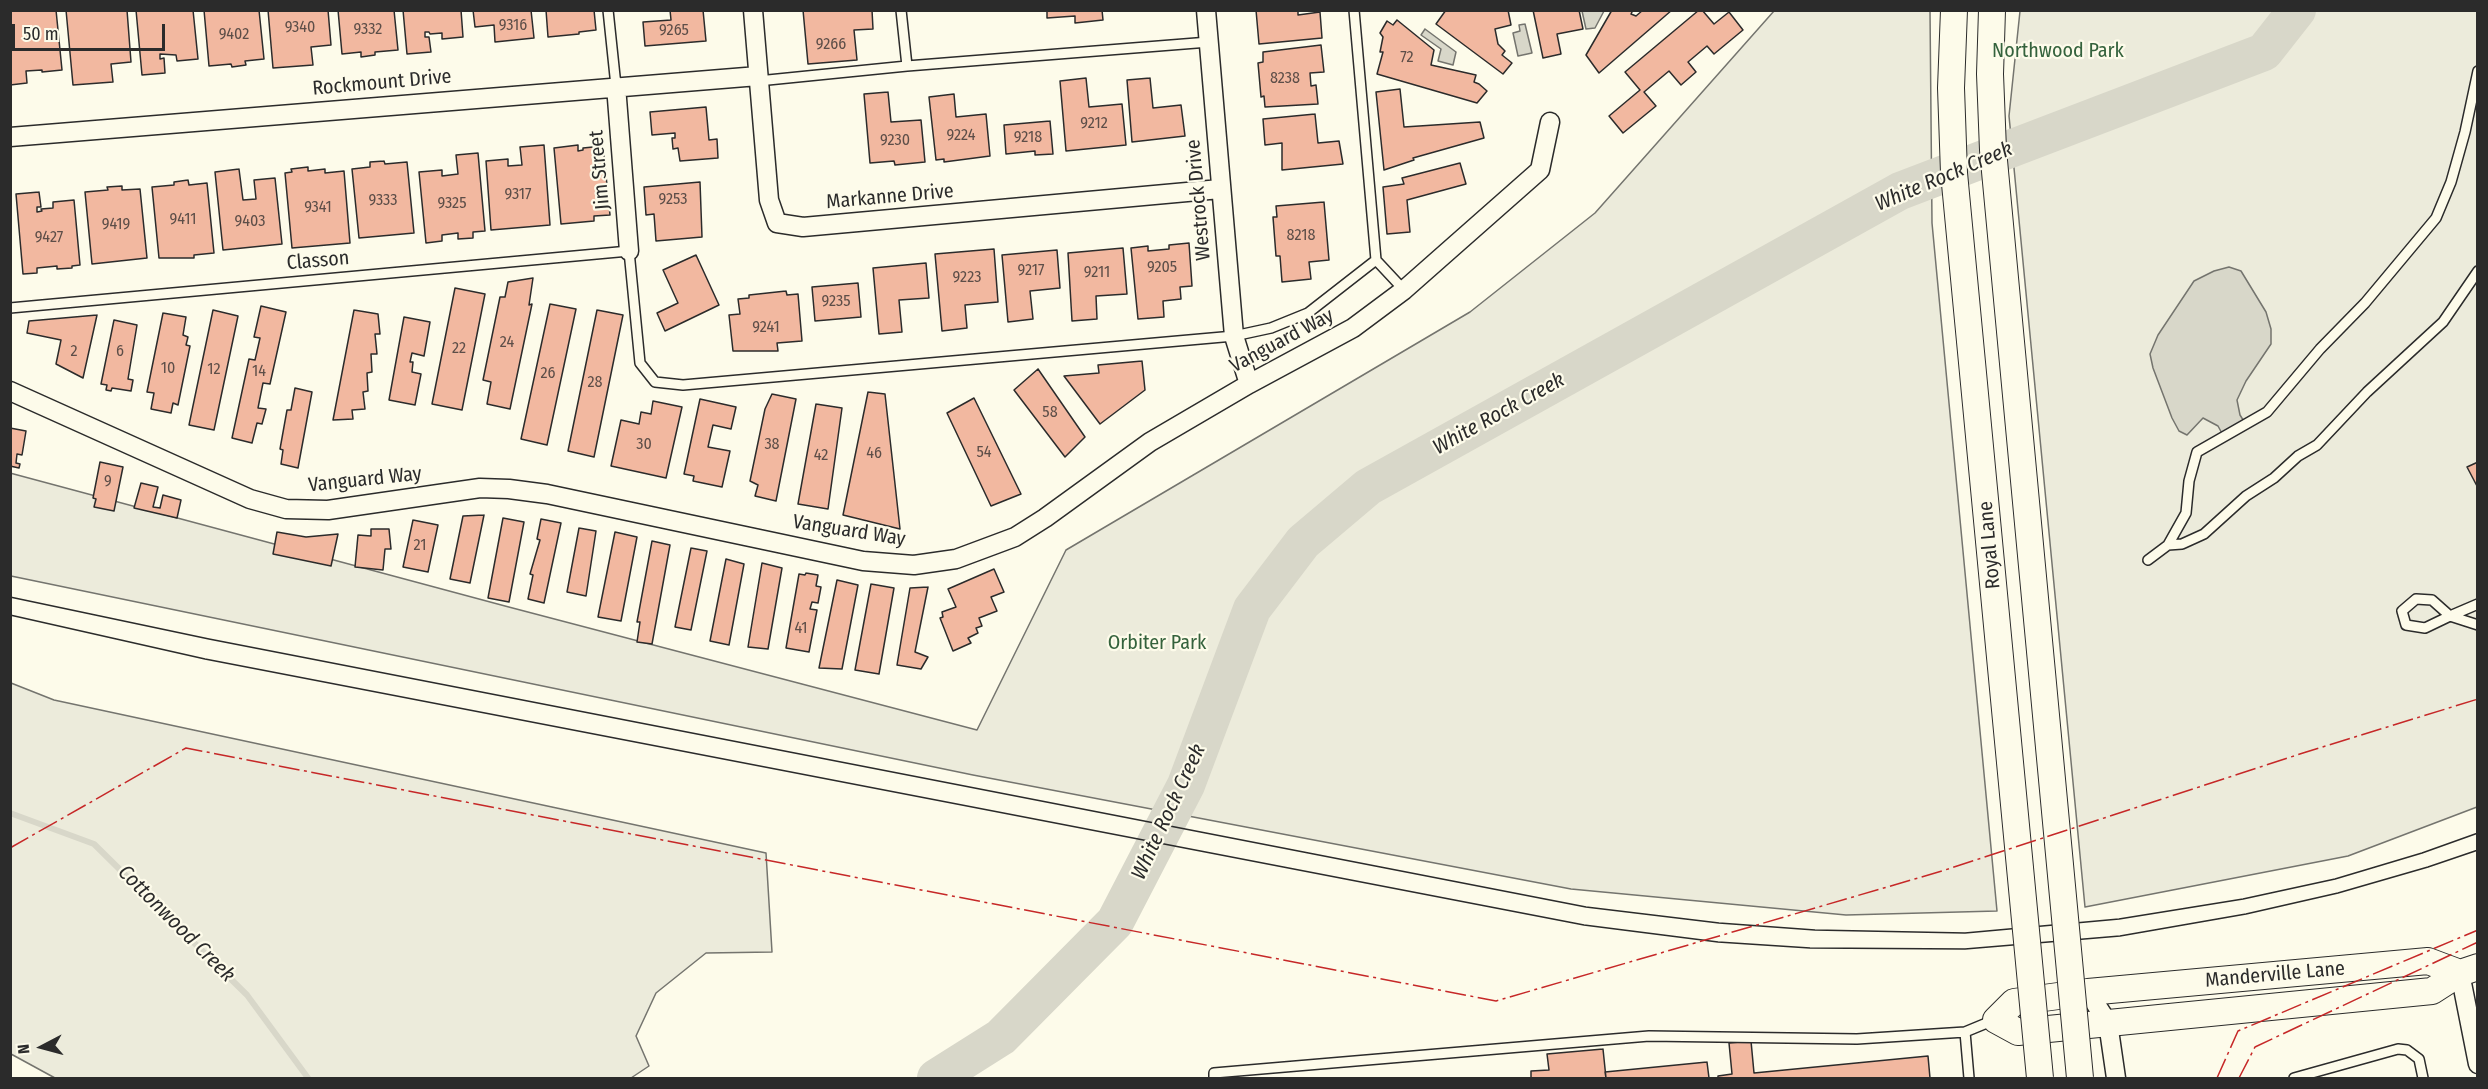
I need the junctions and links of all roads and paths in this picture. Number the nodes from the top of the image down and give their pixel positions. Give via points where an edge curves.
1 (608, 10) edge
2 (753, 10) edge
3 (901, 10) edge
4 (1206, 10) edge
5 (1354, 10) edge
6 (1954, 10) edge
7 (1992, 10) edge
8 (1209, 42) junction
9 (906, 66) junction
10 (2478, 71) edge
11 (758, 78) junction
12 (616, 86) junction
13 (1550, 122) dead end
14 (10, 137) edge
15 (1220, 189) junction
16 (629, 251) junction
17 (1376, 260) junction
18 (2478, 271) edge
19 (1404, 290) junction
20 (10, 308) edge
21 (1234, 336) junction
22 (1249, 384) junction
23 (10, 392) edge
24 (2168, 545) junction
25 (2148, 560) dead end
26 (2478, 604) edge
27 (2450, 616) junction
28 (2478, 625) edge
29 (2469, 970) edge
30 (2088, 992) junction
31 (1995, 1020) junction
32 (2108, 1023) junction
33 (1965, 1032) junction
34 (2478, 1064) edge
35 (1214, 1078) edge
36 (1969, 1078) edge
37 (2040, 1078) edge
38 (2080, 1078) edge
39 (2116, 1078) edge
40 (2294, 1078) edge
41 (2423, 1078) edge

1 - 12 lane
2 - 11 street, Markanne Drive
3 - 9 lane
4 - 8 street, Westrock Drive
5 - 17 lane
6 - 37 main road, Royal Lane, bridge via 1954,173
7 - 38 main road, Royal Lane, bridge via 1993,150
8 - 9 lane
8 - 15 street, Westrock Drive
9 - 11 lane
10 - 24 lane via 2451,182 2436,218 2267,412 2197,452 2186,513
11 - 12 street, Rockmount Drive
11 - 15 street, Markanne Drive via 769,200 777,223 803,227
12 - 14 street, Rockmount Drive
12 - 16 street, Jim Street
13 - 19 street, Vanguard Way via 1540,170
15 - 21 street, Westrock Drive
16 - 20 lane, Classon
16 - 21 lane via 640,363 655,382 683,385
17 - 19 lane
17 - 21 lane via 1308,313 1272,328
18 - 24 lane via 2443,322 2317,445 2247,496 2204,534 2182,544
19 - 22 street, Vanguard Way via 1353,328
21 - 22 street, Westrock Drive
22 - 23 street, Vanguard Way via 1150,442 1015,537 956,559 914,564 863,561 509,489 480,488 328,510 286,509 250,499
24 - 25 lane
26 - 27 lane
27 - 27 lane via 2425,628 2406,624 2402,611 2416,599 2432,600
27 - 28 lane
29 - 30 main road, Manderville Lane via 2428,961
29 - 32 main road, Manderville Lane via 2432,991
29 - 34 street
30 - 31 main road, Manderville Lane via 2014,1002
30 - 32 street
31 - 32 main road, Manderville Lane via 2018,1032
31 - 33 lane
32 - 39 street
33 - 35 lane via 1857,1039 1649,1036 1214,1073
33 - 36 lane
40 - 41 lane via 2398,1049 2419,1059

